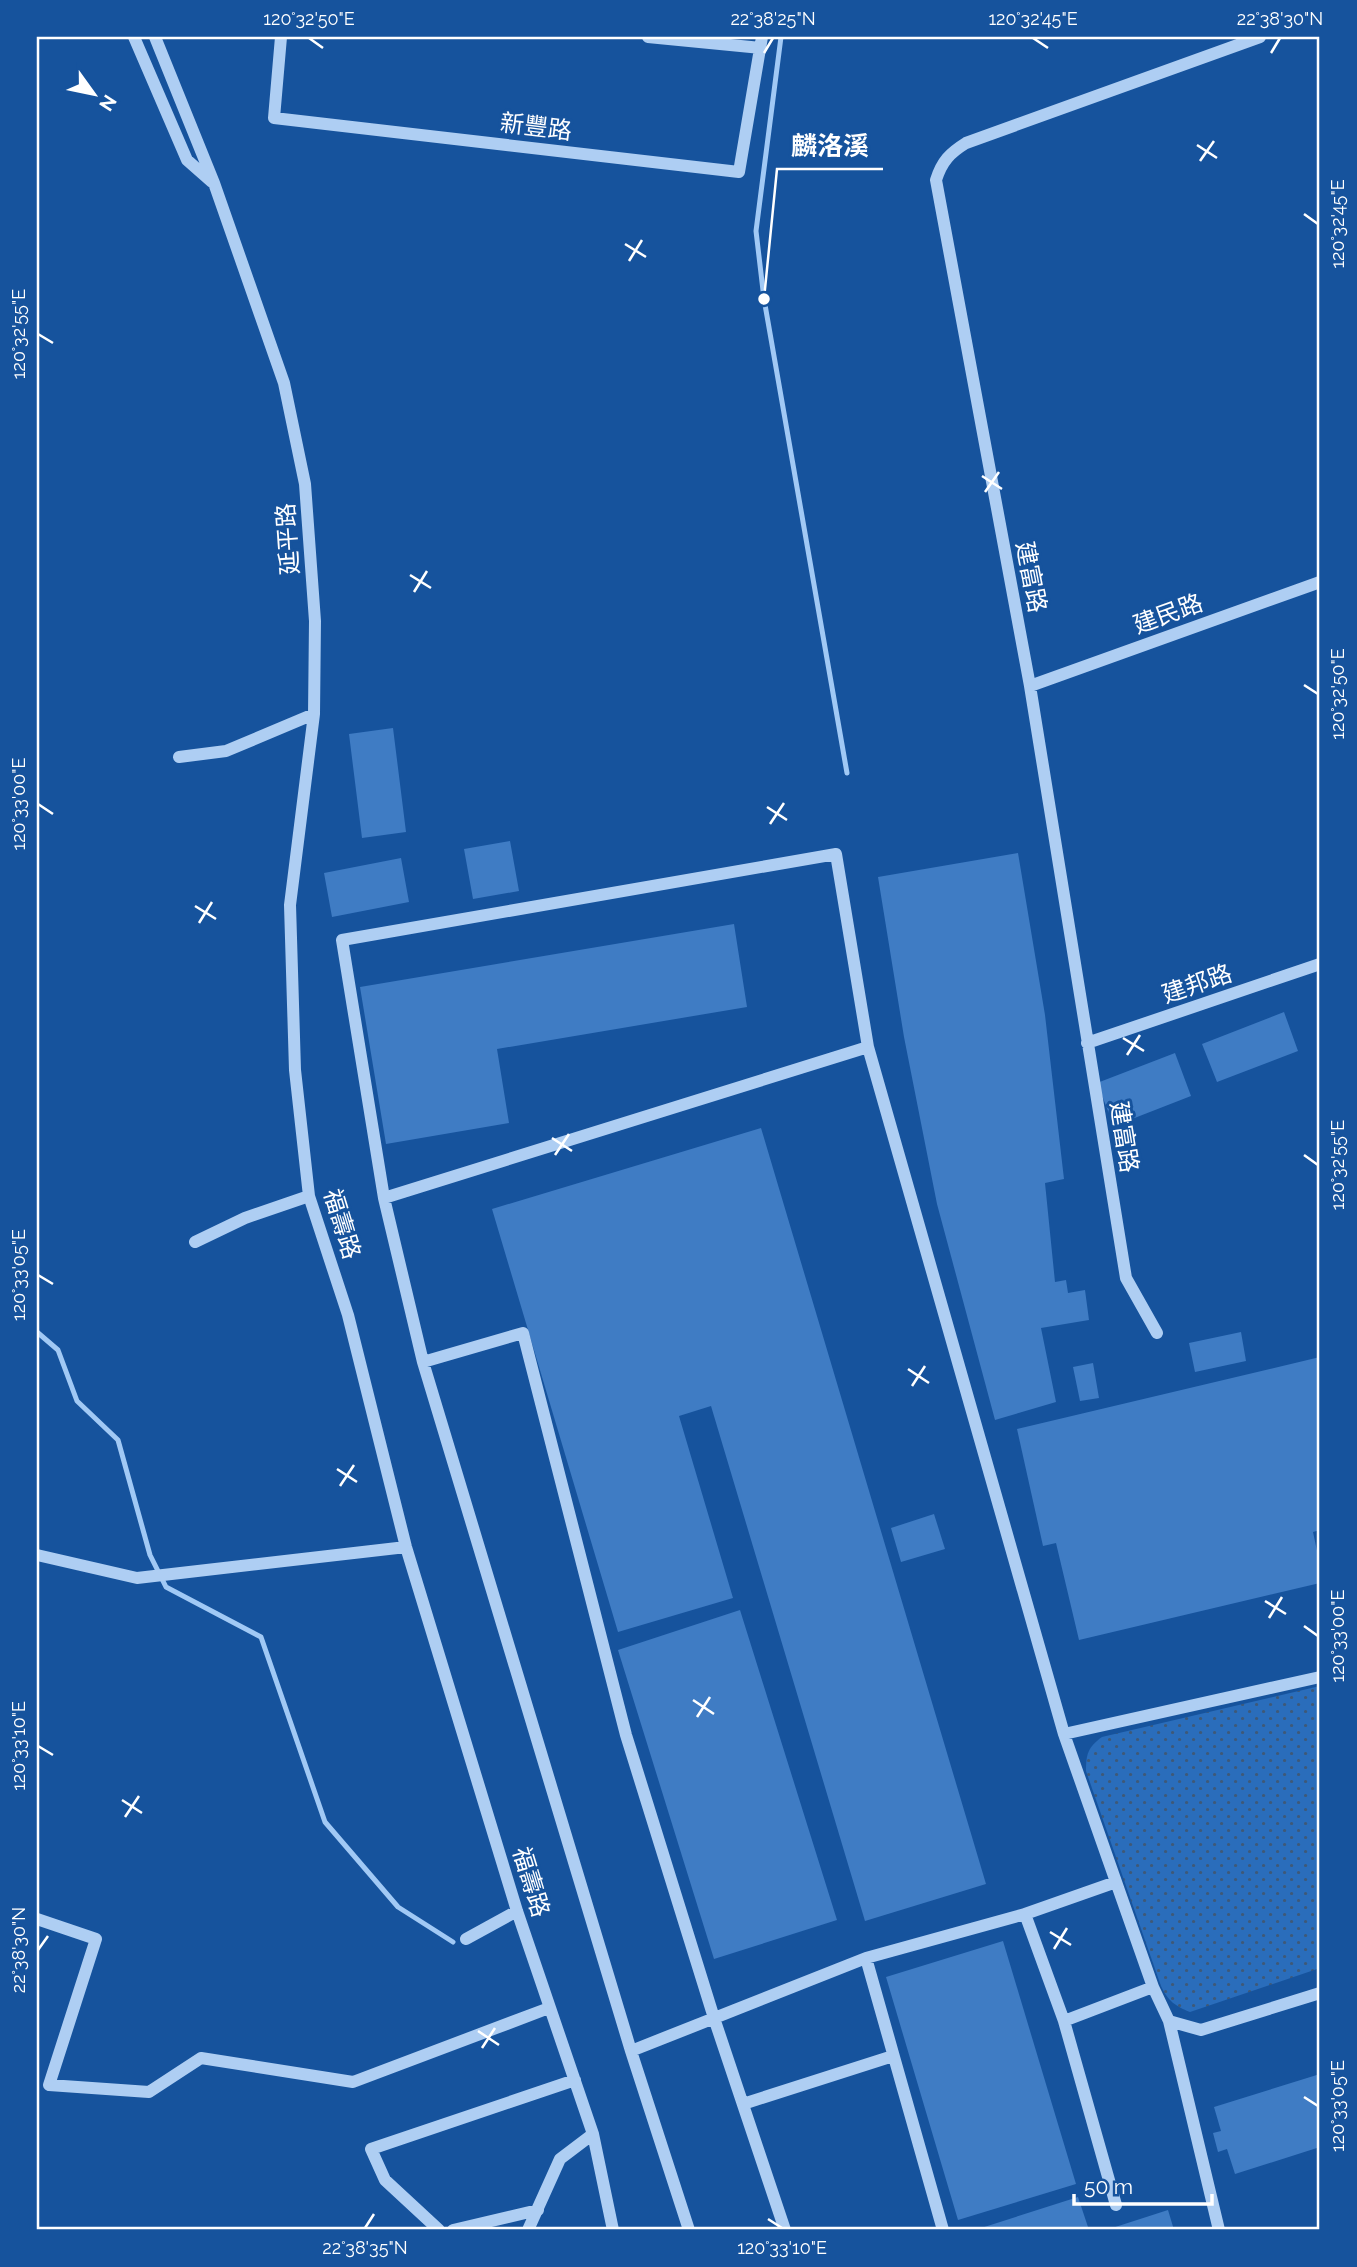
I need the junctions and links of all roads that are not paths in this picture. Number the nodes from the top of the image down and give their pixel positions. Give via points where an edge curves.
1 (134, 37) edge
2 (155, 37) edge
3 (281, 37) edge
4 (648, 37) edge
5 (1260, 37) edge
6 (762, 43) edge
7 (214, 183) junction
8 (1320, 582) edge
9 (1030, 686) junction
10 (314, 714) junction
11 (179, 757) dead end
12 (290, 905) joint
13 (1320, 964) edge
14 (1087, 1043) junction
15 (868, 1047) junction
16 (309, 1196) junction
17 (384, 1198) junction
18 (195, 1242) dead end
19 (1157, 1333) dead end
20 (423, 1362) junction
21 (406, 1547) junction
22 (37, 1555) edge
23 (1320, 1677) edge
24 (1064, 1734) junction
25 (1116, 1882) junction
26 (517, 1911) junction
27 (1025, 1914) junction
28 (37, 1919) edge
29 (466, 1939) dead end
30 (866, 1958) junction
31 (1153, 1987) junction
32 (1320, 1993) edge
33 (549, 2008) junction
34 (714, 2018) junction
35 (1065, 2021) junction
36 (1169, 2021) junction
37 (631, 2051) junction
38 (893, 2056) junction
39 (575, 2080) junction
40 (743, 2104) junction
41 (593, 2134) junction
42 (1116, 2205) dead end
43 (538, 2210) junction
44 (439, 2230) edge
45 (453, 2230) edge
46 (528, 2230) edge
47 (612, 2230) edge
48 (689, 2230) edge
49 (785, 2230) edge
50 (943, 2230) edge
51 (1219, 2230) edge

1 - 7 street via 187,160
2 - 7 street, 延平路
3 - 6 street, 新豐路 via 274,118 739,172
4 - 6 street
5 - 9 street, 建富路 via 967,143 940,165 936,180
7 - 10 street, 延平路 via 284,383 305,484 315,621
8 - 9 street, 建民路
9 - 14 street, 建富路
10 - 11 street via 226,751
10 - 12 street, 延平路
12 - 16 street, 福壽路 via 295,1070
13 - 14 street, 建邦路
14 - 19 street, 建富路 via 1126,1278
15 - 17 street
15 - 17 street via 836,853 342,940
15 - 24 street
16 - 18 street via 245,1218
16 - 21 street, 福壽路 via 348,1315
17 - 20 street
20 - 34 street via 523,1333 626,1735
20 - 37 street
21 - 22 street via 137,1578
21 - 26 street, 福壽路
23 - 24 street
24 - 25 street
25 - 27 street
25 - 31 street
26 - 29 street
26 - 33 street, 福壽路
27 - 30 street
27 - 35 street
28 - 33 street via 96,1940 49,2085 149,2092 201,2058 353,2082
30 - 34 street
30 - 38 street
31 - 35 street
31 - 36 street
32 - 36 street via 1201,2030
33 - 39 street, 福壽路
34 - 37 street
34 - 40 street
35 - 42 street
36 - 51 street
37 - 48 street
38 - 40 street
38 - 50 street
39 - 41 street, 福壽路
39 - 44 street via 370,2149 385,2180
40 - 49 street
41 - 43 street via 560,2159
41 - 47 street, 福壽路
43 - 45 street
43 - 46 street

